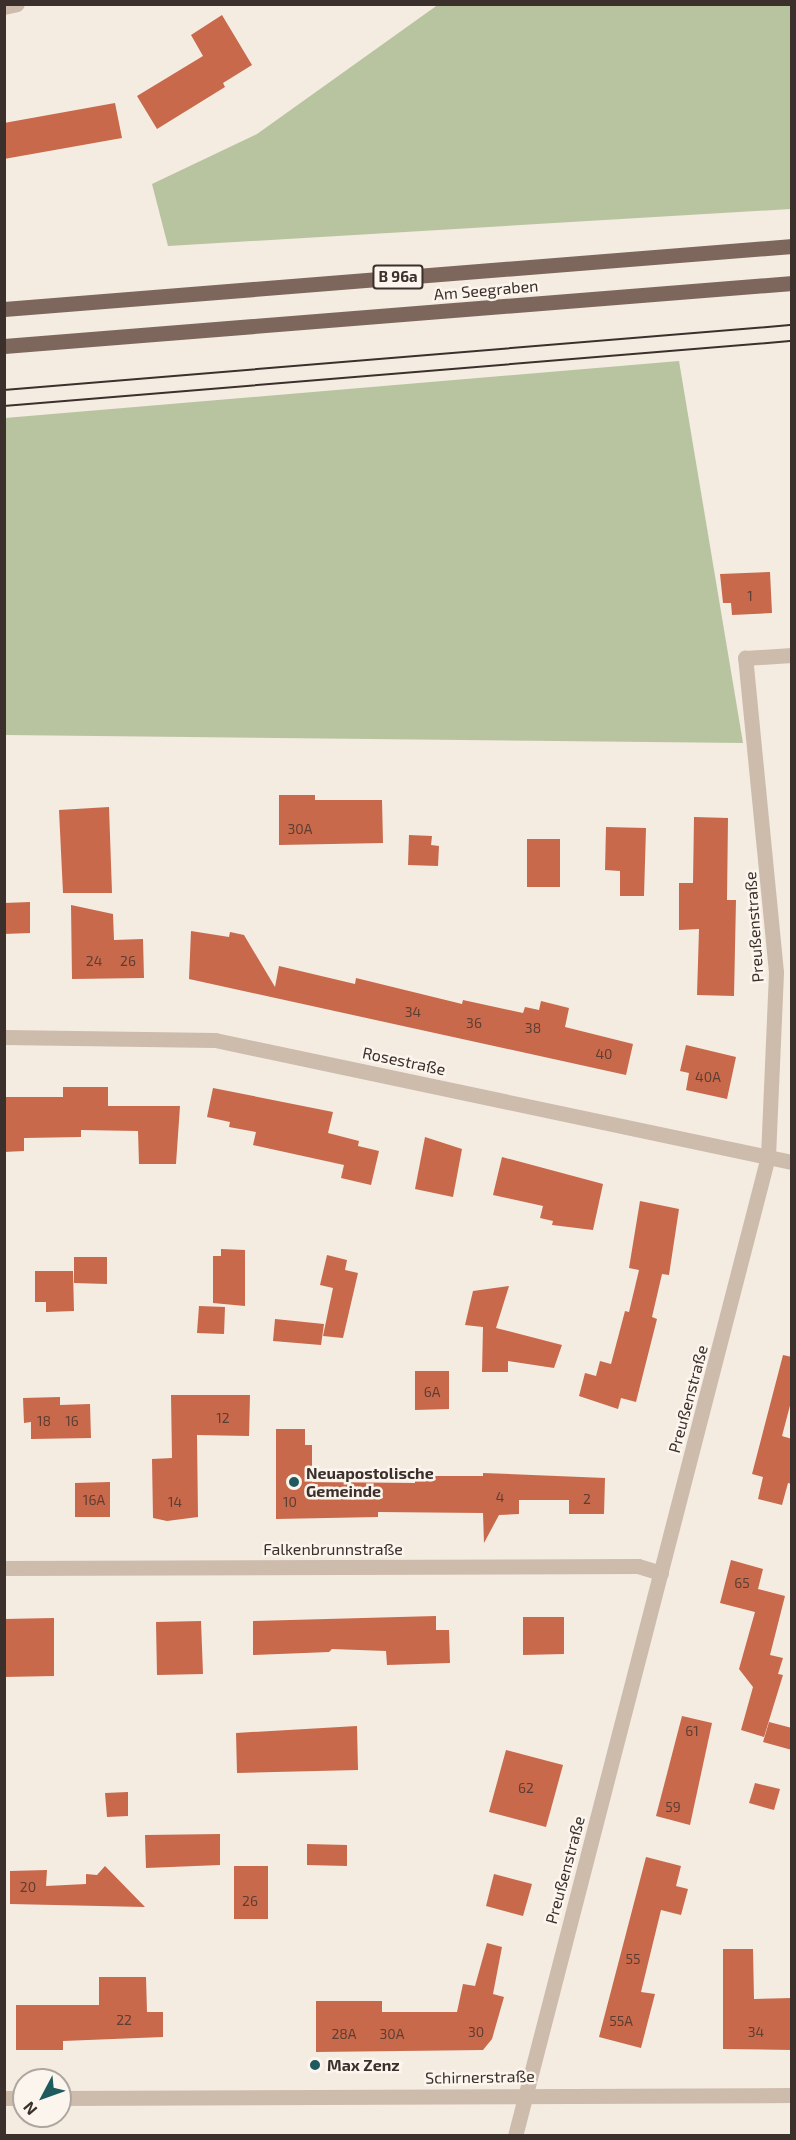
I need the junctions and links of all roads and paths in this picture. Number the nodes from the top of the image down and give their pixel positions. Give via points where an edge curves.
1 (17, 4) edge
2 (4, 8) edge
3 (792, 246) edge
4 (792, 283) edge
5 (4, 309) edge
6 (4, 346) edge
7 (792, 655) edge
8 (4, 1037) edge
9 (768, 1156) junction
10 (792, 1162) edge
11 (4, 1568) edge
12 (661, 1572) junction
13 (525, 2095) junction
14 (792, 2095) edge
15 (72, 2098) edge
16 (515, 2136) edge

1 - 2 street
3 - 5 main road, Am Seegraben / B 96a
4 - 6 main road, Am Seegraben / B 96a
7 - 9 street, Preußenstraße via 745,658 776,972
8 - 9 street, Rosestraße via 214,1040
9 - 10 street, Rosestraße
9 - 12 street, Preußenstraße
11 - 12 street, Falkenbrunnstraße via 638,1566
12 - 13 street, Preußenstraße
13 - 14 street, Schirnerstraße
13 - 15 street, Schirnerstraße
13 - 16 street, Preußenstraße

